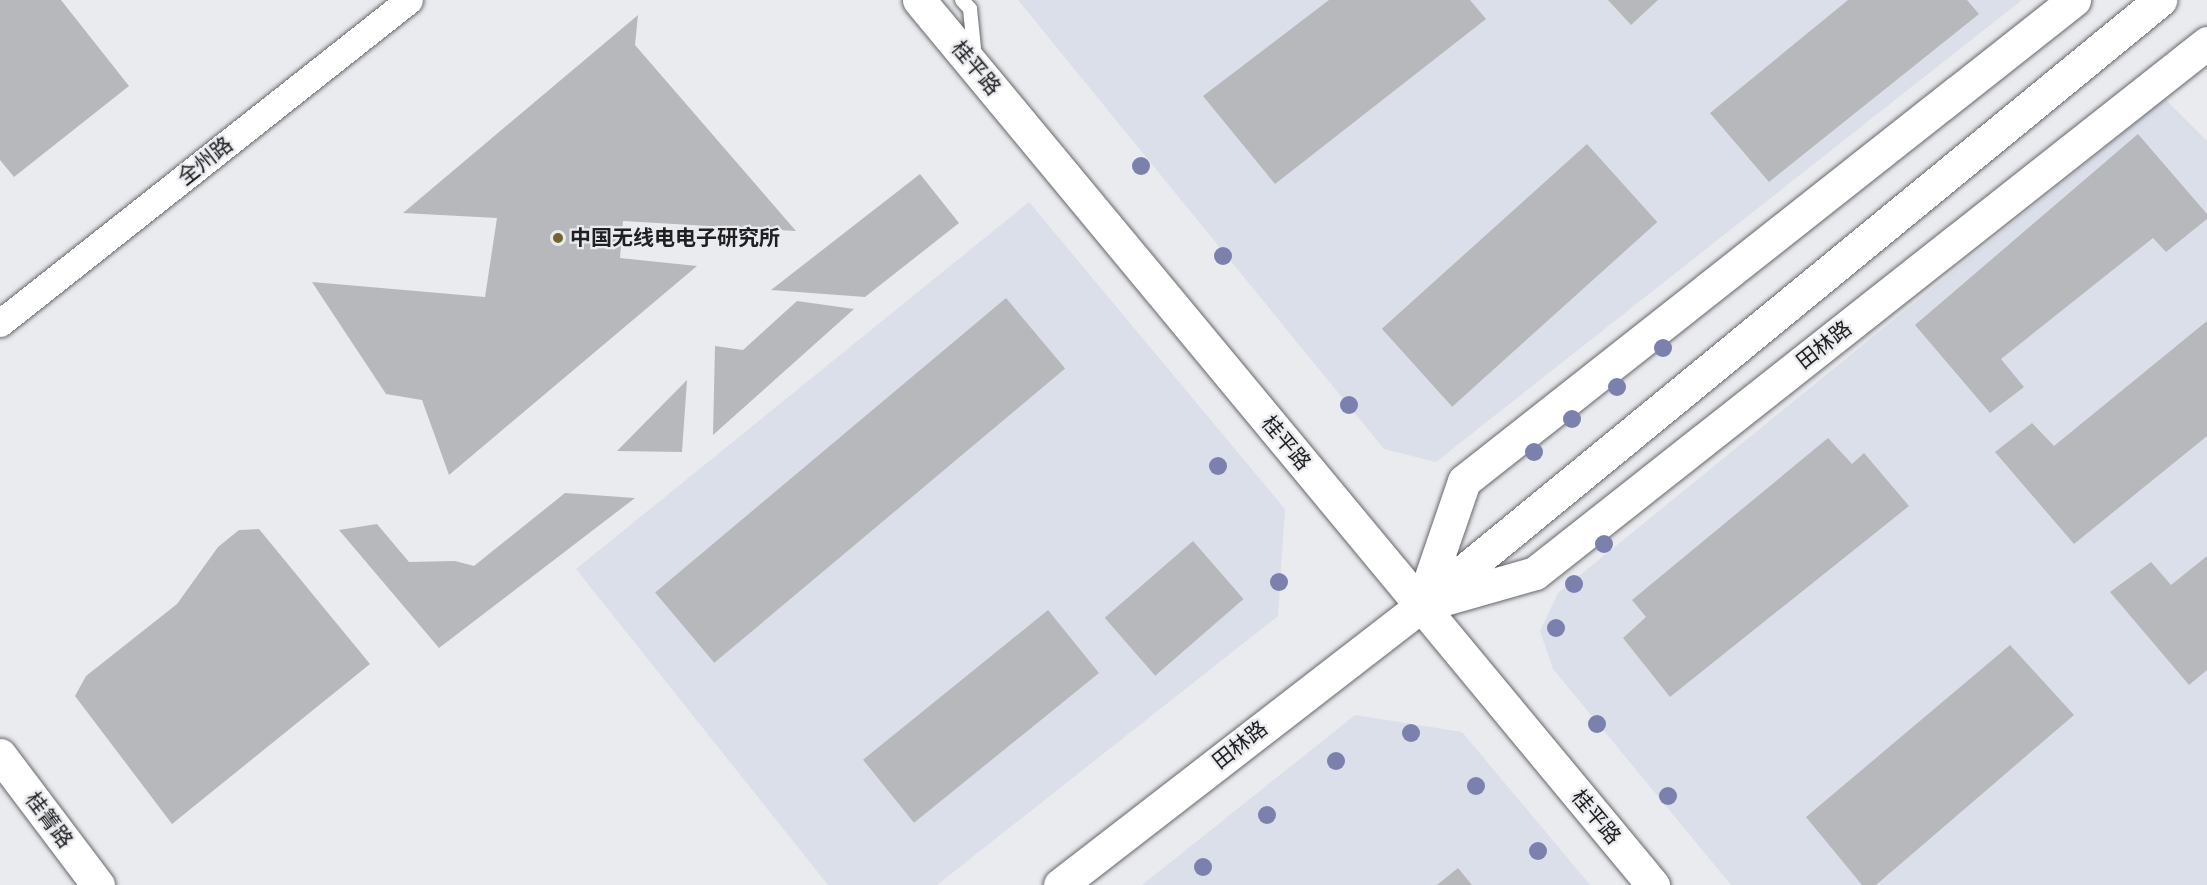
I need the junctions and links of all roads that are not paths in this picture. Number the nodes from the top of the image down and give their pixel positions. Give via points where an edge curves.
1 (409, 0) edge
2 (919, 0) edge
3 (962, 0) edge
4 (2074, 0) edge
5 (2160, 0) edge
6 (2207, 43) edge
7 (977, 69) junction
8 (0, 323) edge
9 (1421, 606) junction
10 (0, 755) edge
11 (98, 885) edge
12 (1060, 885) edge
13 (1653, 885) edge

1 - 8 street, 全州路
2 - 7 street, 桂平路
3 - 7 lane via 970,9
4 - 9 street via 1464,481
5 - 9 street, 田林路
6 - 9 street, 田林路 via 1535,573
7 - 9 street, 桂平路
9 - 12 street, 田林路
9 - 13 street, 桂平路
10 - 11 street, 桂箐路

